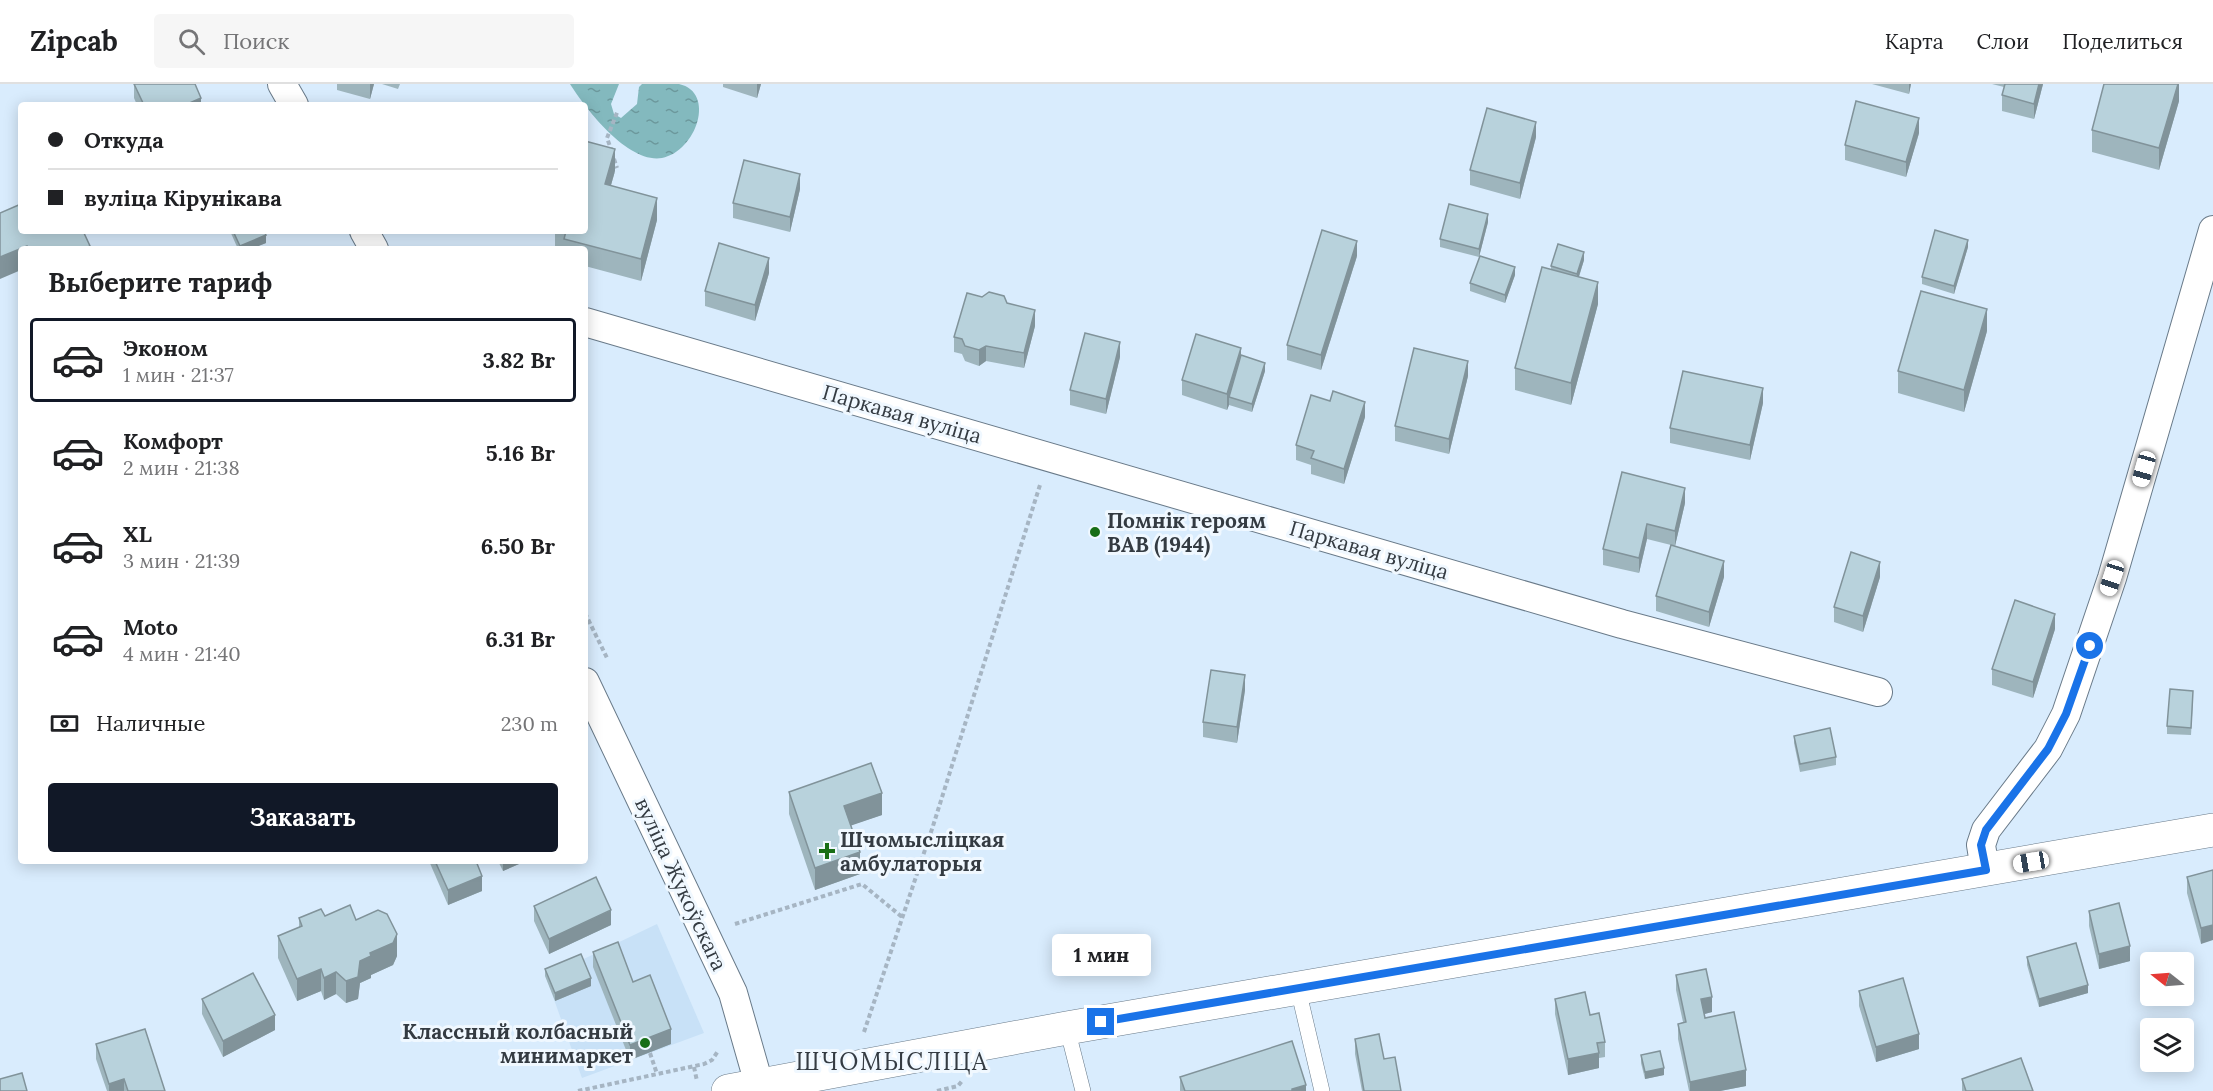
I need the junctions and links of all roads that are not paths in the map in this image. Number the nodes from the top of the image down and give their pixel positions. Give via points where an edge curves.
1 (282, 84) edge
2 (292, 102) edge
3 (2213, 230) edge
4 (588, 323) edge
5 (588, 688) edge
6 (1878, 692) dead end
7 (2213, 830) edge
8 (1986, 870) junction
9 (1298, 989) junction
10 (1067, 1028) junction
11 (749, 1089) edge
12 (1083, 1091) edge
13 (1322, 1091) edge

1 - 2 street
3 - 8 street via 2083,668 2048,749 1986,830 1981,845
4 - 6 street, Паркавая вуліца via 1622,624
5 - 11 street, вуліца Жукоўскага via 733,993
7 - 8 street
8 - 9 street
9 - 10 street
9 - 13 lane
10 - 11 street
10 - 12 lane

